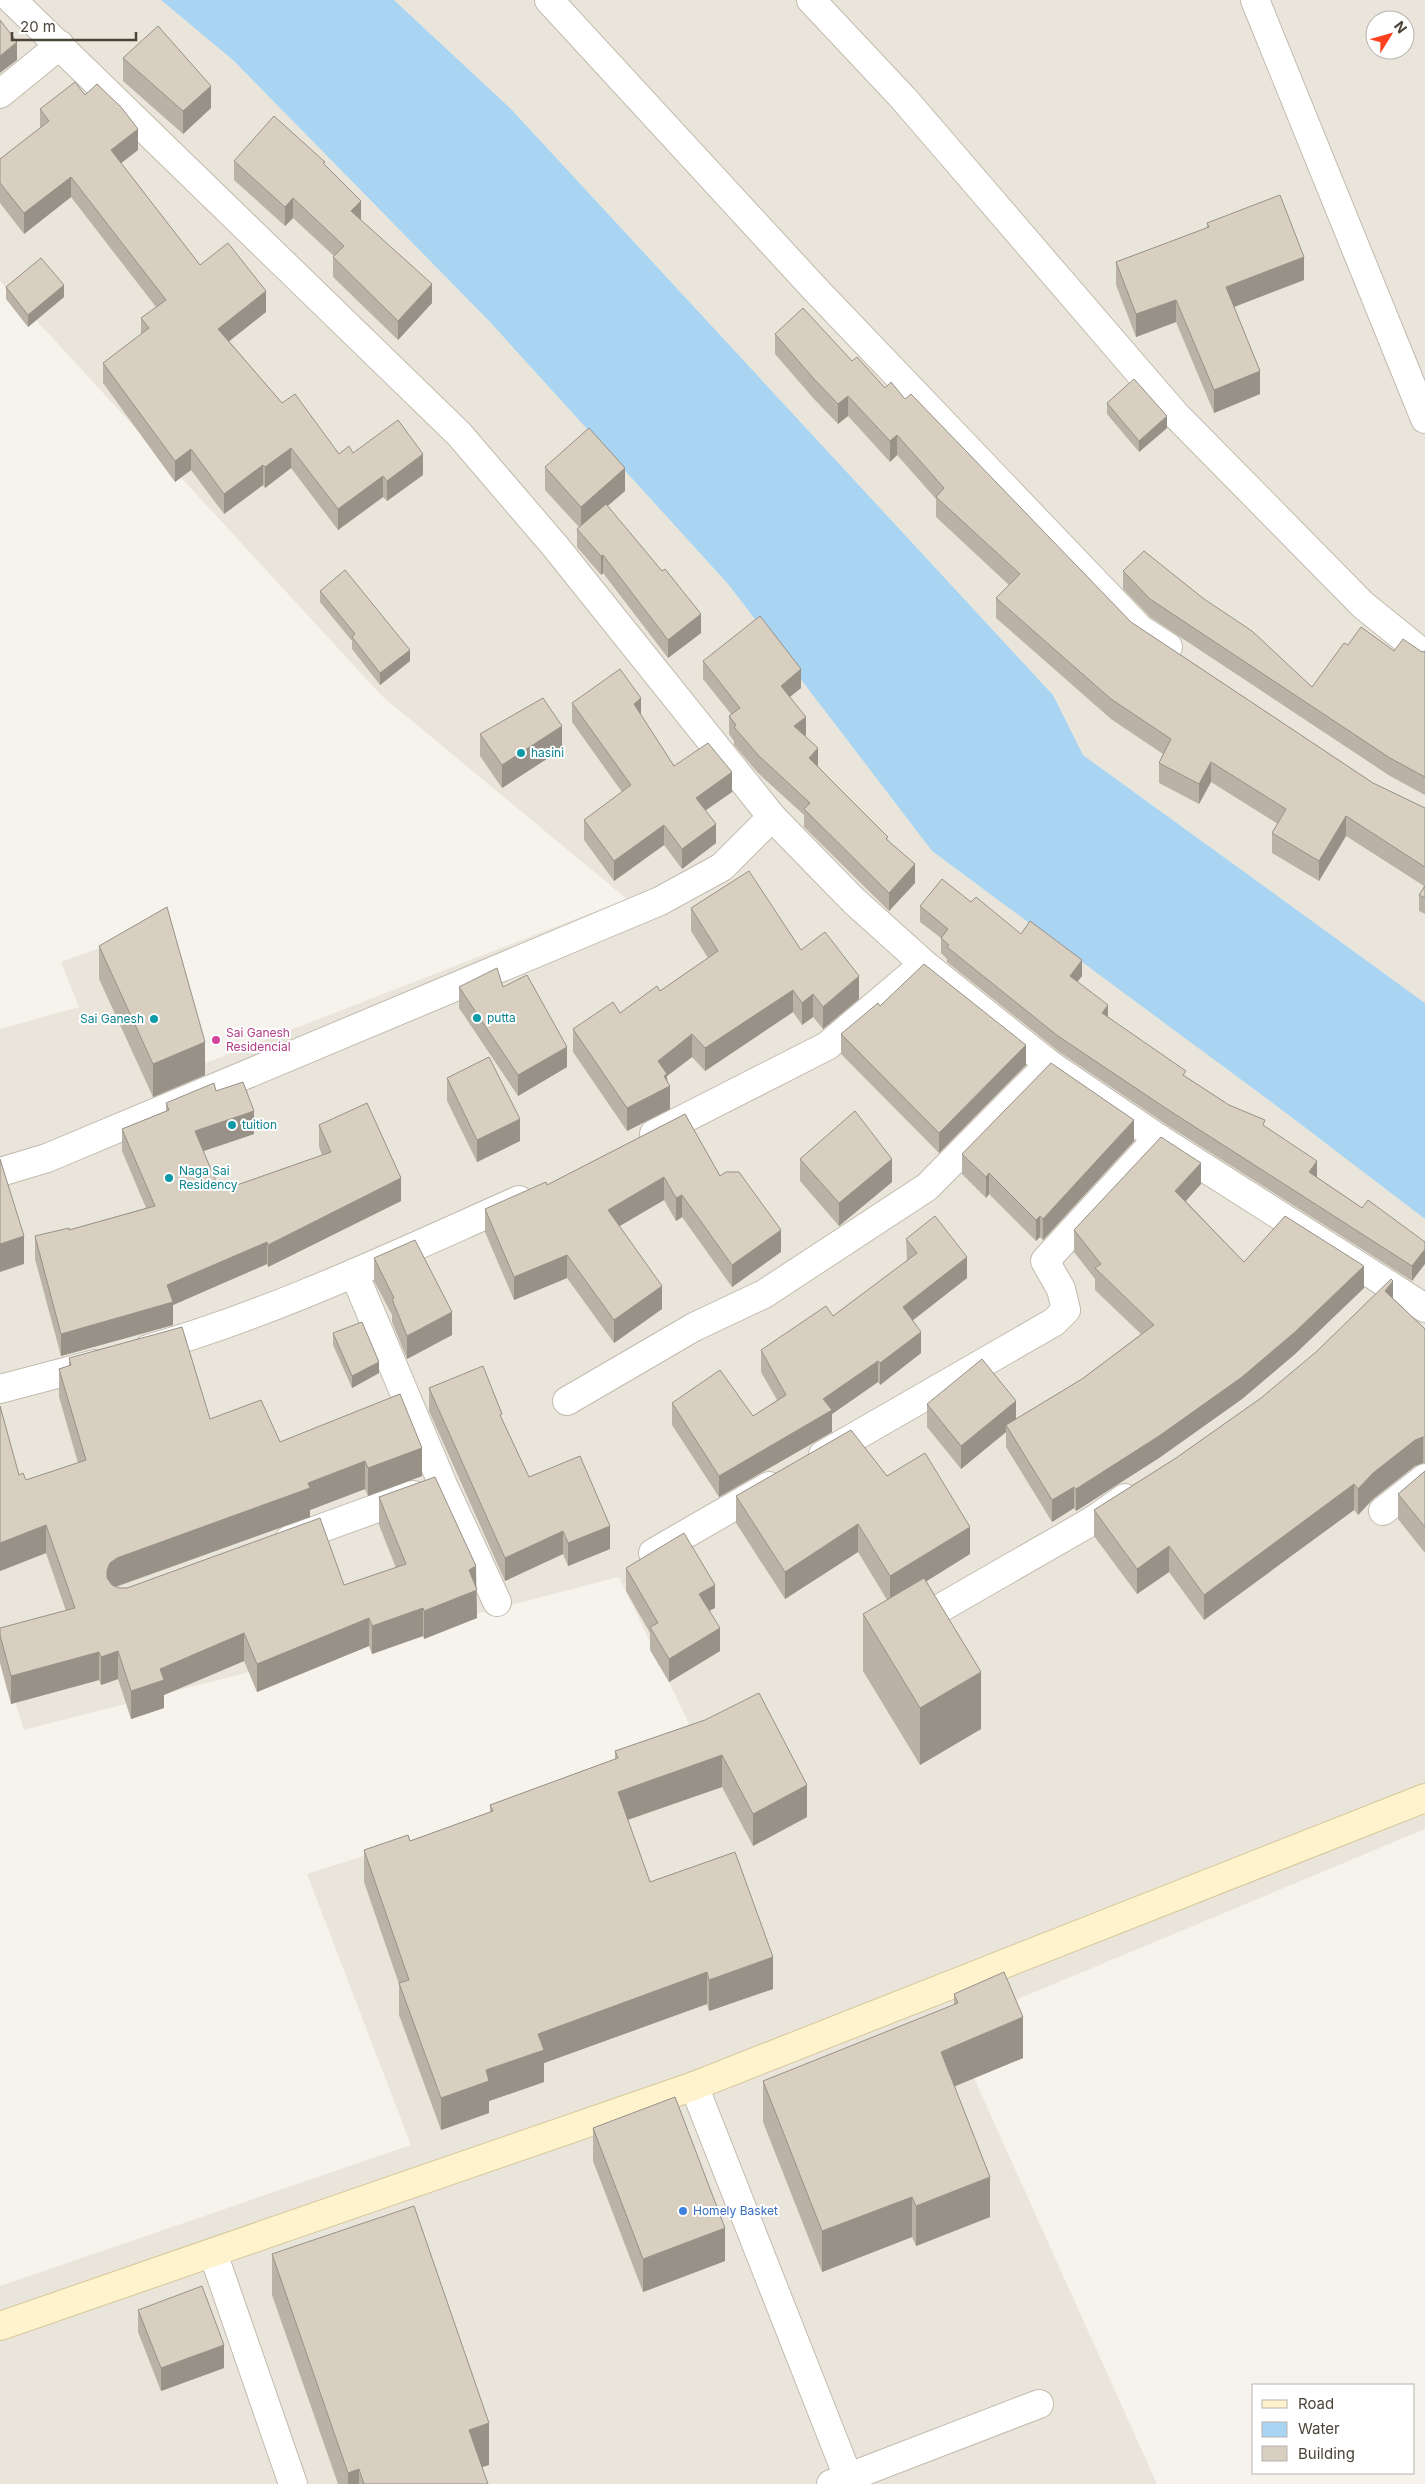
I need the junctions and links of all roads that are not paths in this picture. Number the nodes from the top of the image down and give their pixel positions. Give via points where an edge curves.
1 (12, 0) edge
2 (550, 0) edge
3 (811, 0) edge
4 (1255, 0) edge
5 (60, 45) junction
6 (0, 94) edge
7 (1425, 419) edge
8 (1425, 655) edge
9 (1188, 661) edge
10 (772, 817) junction
11 (924, 964) junction
12 (1049, 1064) junction
13 (1158, 1138) junction
14 (631, 1146) edge
15 (0, 1172) edge
16 (542, 1190) edge
17 (354, 1273) junction
18 (1390, 1284) junction
19 (1370, 1304) edge
20 (1425, 1308) edge
21 (0, 1389) edge
22 (567, 1401) dead end
23 (1425, 1478) edge
24 (1149, 1482) edge
25 (443, 1484) junction
26 (1383, 1511) dead end
27 (269, 1548) edge
28 (654, 1552) edge
29 (497, 1602) dead end
30 (902, 1630) edge
31 (1425, 1798) edge
32 (694, 2086) junction
33 (213, 2254) junction
34 (0, 2326) edge
35 (1039, 2404) dead end
36 (840, 2481) edge
37 (294, 2484) edge

1 - 5 street
2 - 9 street via 815,289 1133,622
3 - 8 street via 910,107 1174,413 1363,605
4 - 7 street
5 - 6 street
5 - 10 street via 459,434 556,546
10 - 11 street via 854,900
10 - 15 street via 722,867 660,901 47,1158
11 - 12 street
11 - 14 street via 827,1046
12 - 13 street
12 - 22 street via 927,1187 764,1294 694,1327
13 - 18 street
13 - 28 street via 1046,1261 1061,1289 1066,1310 1054,1322
16 - 17 street
17 - 21 street via 208,1331
17 - 25 street
18 - 19 street
18 - 20 street
23 - 26 street
24 - 30 street via 1092,1521
25 - 27 street
25 - 29 street
31 - 32 street
32 - 33 street
32 - 36 street
33 - 34 street
33 - 37 street
35 - 36 street

